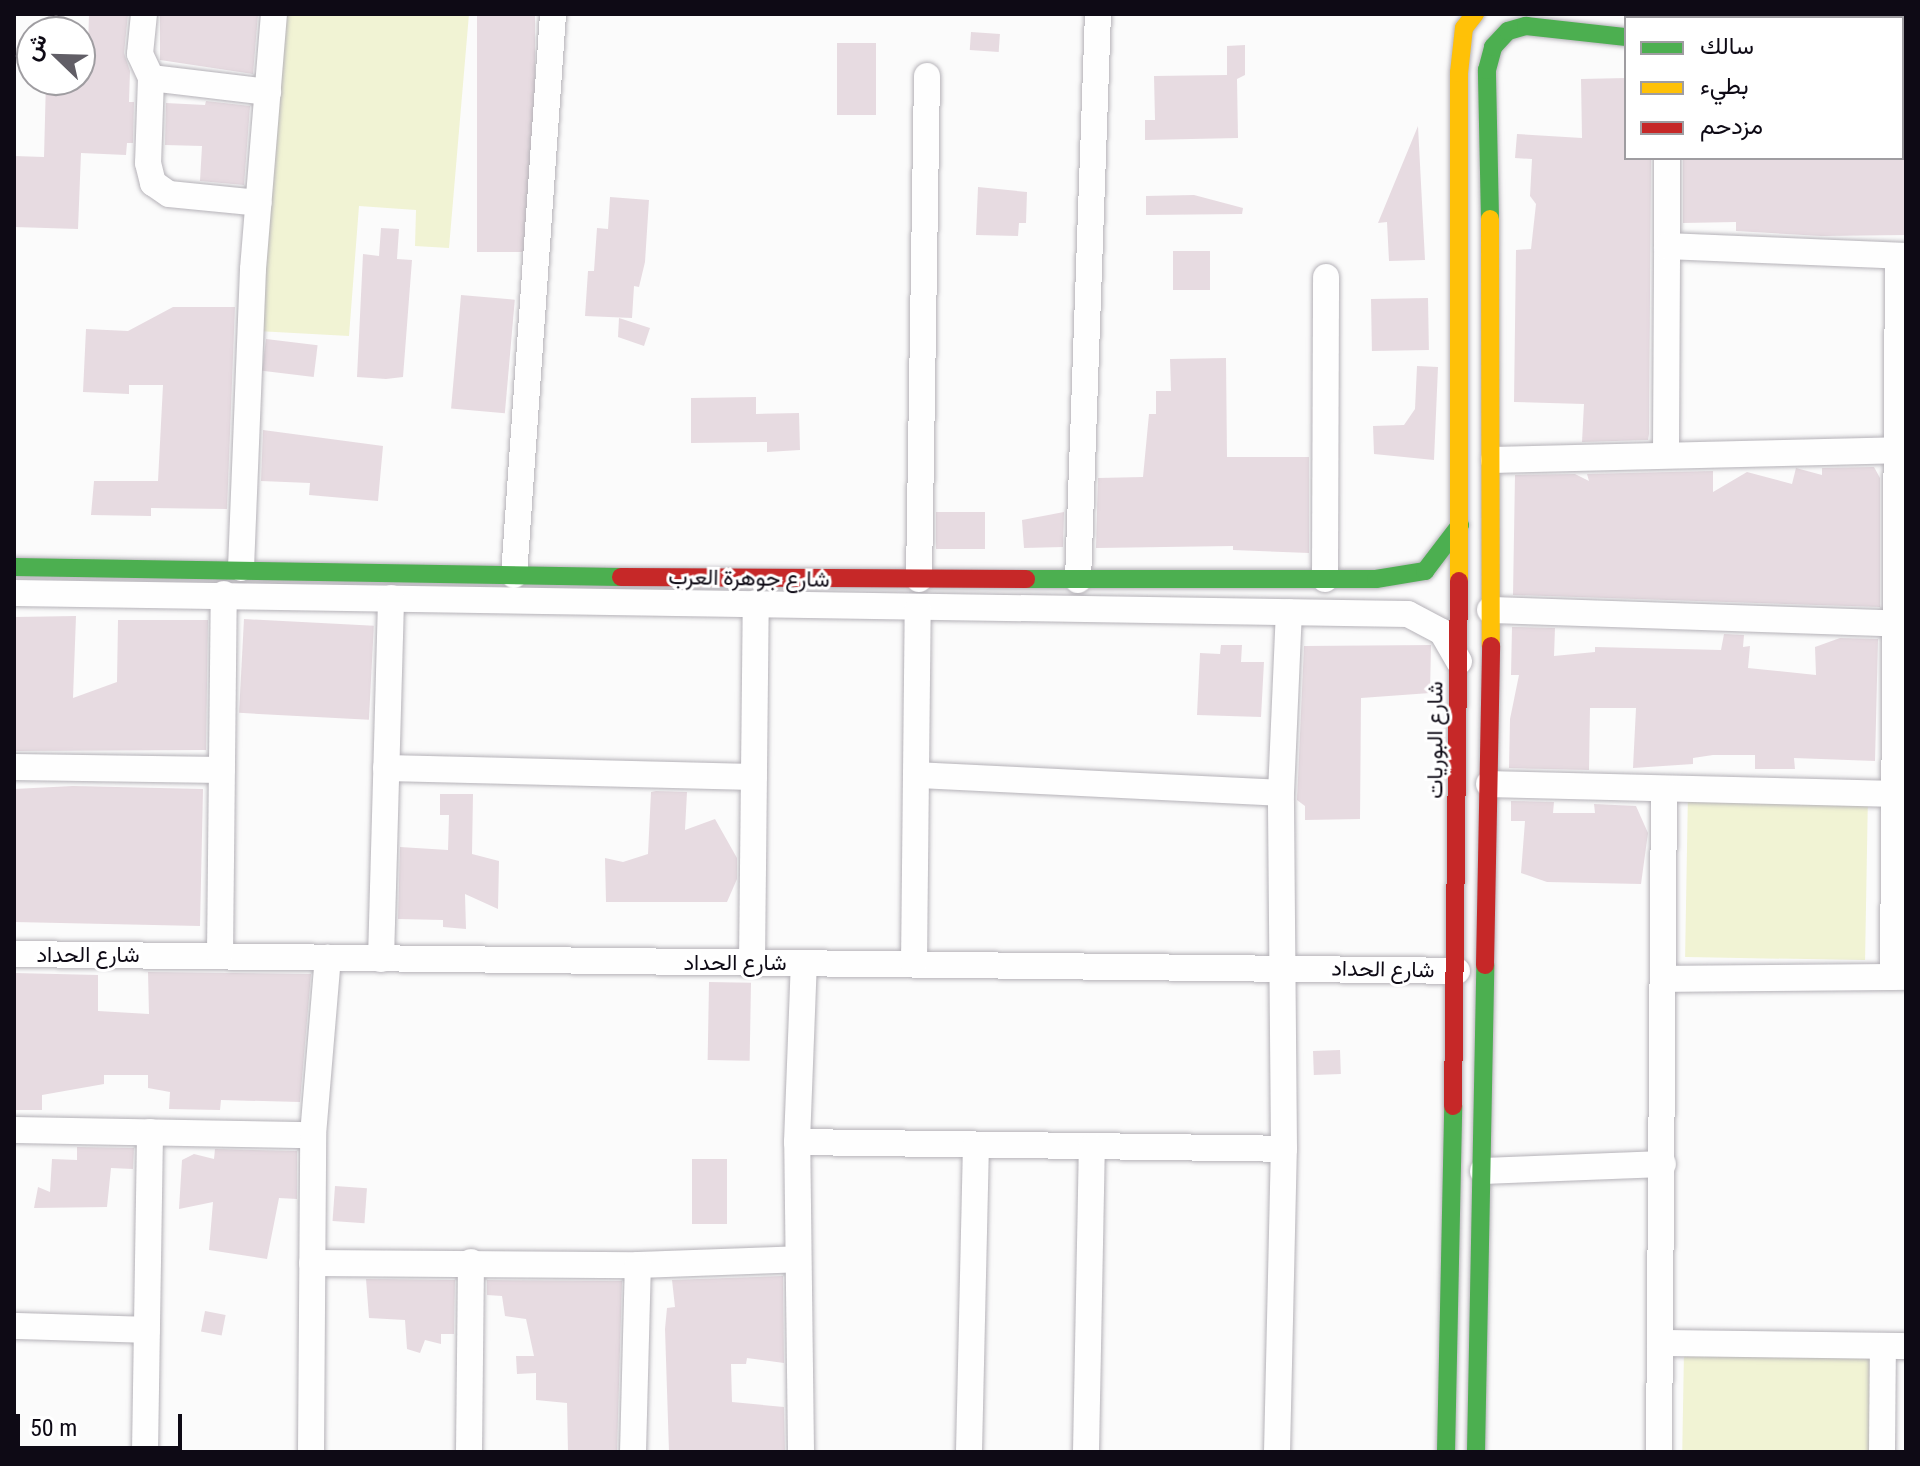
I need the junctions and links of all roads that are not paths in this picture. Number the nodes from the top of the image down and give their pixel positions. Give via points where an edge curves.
1 (144, 14) edge
2 (274, 14) edge
3 (553, 14) edge
4 (1098, 14) edge
5 (1470, 21) edge
6 (1624, 37) edge
7 (927, 76) dead end
8 (151, 78) junction
9 (268, 92) junction
10 (1667, 160) edge
11 (259, 203) junction
12 (1490, 212) junction
13 (1459, 217) junction
14 (1667, 246) junction
15 (1902, 256) edge
16 (1326, 277) dead end
17 (1491, 281) junction
18 (1460, 286) junction
19 (1895, 450) junction
20 (1666, 452) junction
21 (1494, 460) junction
22 (1460, 525) junction
23 (14, 567) edge
24 (241, 568) junction
25 (514, 575) junction
26 (919, 579) junction
27 (1325, 579) junction
28 (1078, 580) junction
29 (14, 593) edge
30 (224, 594) junction
31 (391, 598) junction
32 (756, 603) junction
33 (918, 609) junction
34 (1490, 610) junction
35 (1289, 612) junction
36 (1899, 624) edge
37 (1459, 661) junction
38 (14, 767) edge
39 (386, 768) junction
40 (222, 770) junction
41 (917, 775) junction
42 (754, 777) junction
43 (1489, 784) junction
44 (1664, 792) junction
45 (1281, 793) junction
46 (1896, 794) junction
47 (14, 954) edge
48 (220, 955) junction
49 (328, 958) junction
50 (381, 959) junction
51 (752, 963) junction
52 (804, 963) junction
53 (914, 964) junction
54 (1285, 967) junction
55 (1457, 971) junction
56 (1900, 977) edge
57 (1665, 979) junction
58 (14, 1130) edge
59 (150, 1132) junction
60 (313, 1135) junction
61 (797, 1142) junction
62 (976, 1145) junction
63 (1092, 1147) junction
64 (1284, 1149) junction
65 (1663, 1164) junction
66 (1483, 1171) junction
67 (1453, 1172) junction
68 (1482, 1231) junction
69 (1452, 1232) junction
70 (798, 1259) junction
71 (471, 1262) junction
72 (312, 1263) junction
73 (638, 1265) junction
74 (14, 1326) edge
75 (147, 1330) junction
76 (1660, 1343) junction
77 (1894, 1346) edge
78 (145, 1452) edge
79 (311, 1452) edge
80 (469, 1452) edge
81 (633, 1452) edge
82 (801, 1452) edge
83 (969, 1452) edge
84 (1086, 1452) edge
85 (1277, 1452) edge
86 (1446, 1452) edge
87 (1476, 1452) edge
88 (1659, 1452) edge
89 (1882, 1452) edge

1 - 8 street via 140,54
2 - 9 street
3 - 25 street
4 - 28 street
5 - 13 street, شارع البوريات via 1459,73
6 - 12 street via 1526,26 1508,31 1493,47 1487,70
7 - 26 street
8 - 9 street
8 - 11 street via 148,163 153,183 169,194
9 - 11 street
10 - 14 street
11 - 24 street
12 - 13 street via 1476,221
12 - 17 street
13 - 18 street, شارع البوريات
14 - 15 street
14 - 20 street
15 - 19 street
16 - 27 street
17 - 18 street via 1474,273
17 - 21 street
18 - 22 street, شارع البوريات
19 - 20 street
19 - 36 street
20 - 21 street
21 - 34 street
22 - 27 street, شارع جوهرة العرب via 1438,559 1409,577
22 - 37 street, شارع البوريات
23 - 24 street, شارع جوهرة العرب
24 - 25 street, شارع جوهرة العرب
25 - 26 street, شارع جوهرة العرب
26 - 28 street, شارع جوهرة العرب
27 - 28 street, شارع جوهرة العرب
29 - 30 street, شارع جوهرة العرب
30 - 31 street, شارع جوهرة العرب
30 - 40 street
31 - 32 street, شارع جوهرة العرب
31 - 39 street
32 - 33 street, شارع جوهرة العرب
32 - 42 street
33 - 35 street, شارع جوهرة العرب
33 - 41 street
34 - 36 street
34 - 43 street
35 - 37 street, شارع جوهرة العرب via 1408,614 1442,632
35 - 45 street
36 - 46 street
37 - 55 street, شارع البوريات
38 - 40 street
39 - 42 street
39 - 50 street
40 - 48 street
41 - 45 street
41 - 53 street
42 - 51 street
43 - 44 street
43 - 66 street
44 - 46 street
44 - 57 street
45 - 54 street
46 - 56 street
47 - 48 street, شارع الحداد
48 - 49 street, شارع الحداد
49 - 50 street, شارع الحداد
49 - 60 street
50 - 51 street, شارع الحداد
51 - 52 street, شارع الحداد
52 - 53 street, شارع الحداد
52 - 61 street
53 - 54 street, شارع الحداد
54 - 55 street, شارع الحداد
54 - 64 street
55 - 67 street, شارع البوريات
56 - 57 street
57 - 65 street
58 - 59 street
59 - 60 street
59 - 75 street
60 - 72 street
61 - 62 street
61 - 70 street
62 - 63 street
62 - 83 street
63 - 64 street
63 - 84 street
64 - 85 street
65 - 66 street
65 - 76 street
66 - 67 street via 1469,1177
66 - 68 street
67 - 69 street, شارع البوريات
68 - 69 street via 1467,1226
68 - 87 street
69 - 86 street, شارع البوريات
70 - 73 street
70 - 82 street
71 - 72 street
71 - 73 street
71 - 80 street
72 - 79 street
73 - 81 street
74 - 75 street
75 - 78 street
76 - 77 street
76 - 88 street
77 - 89 street

